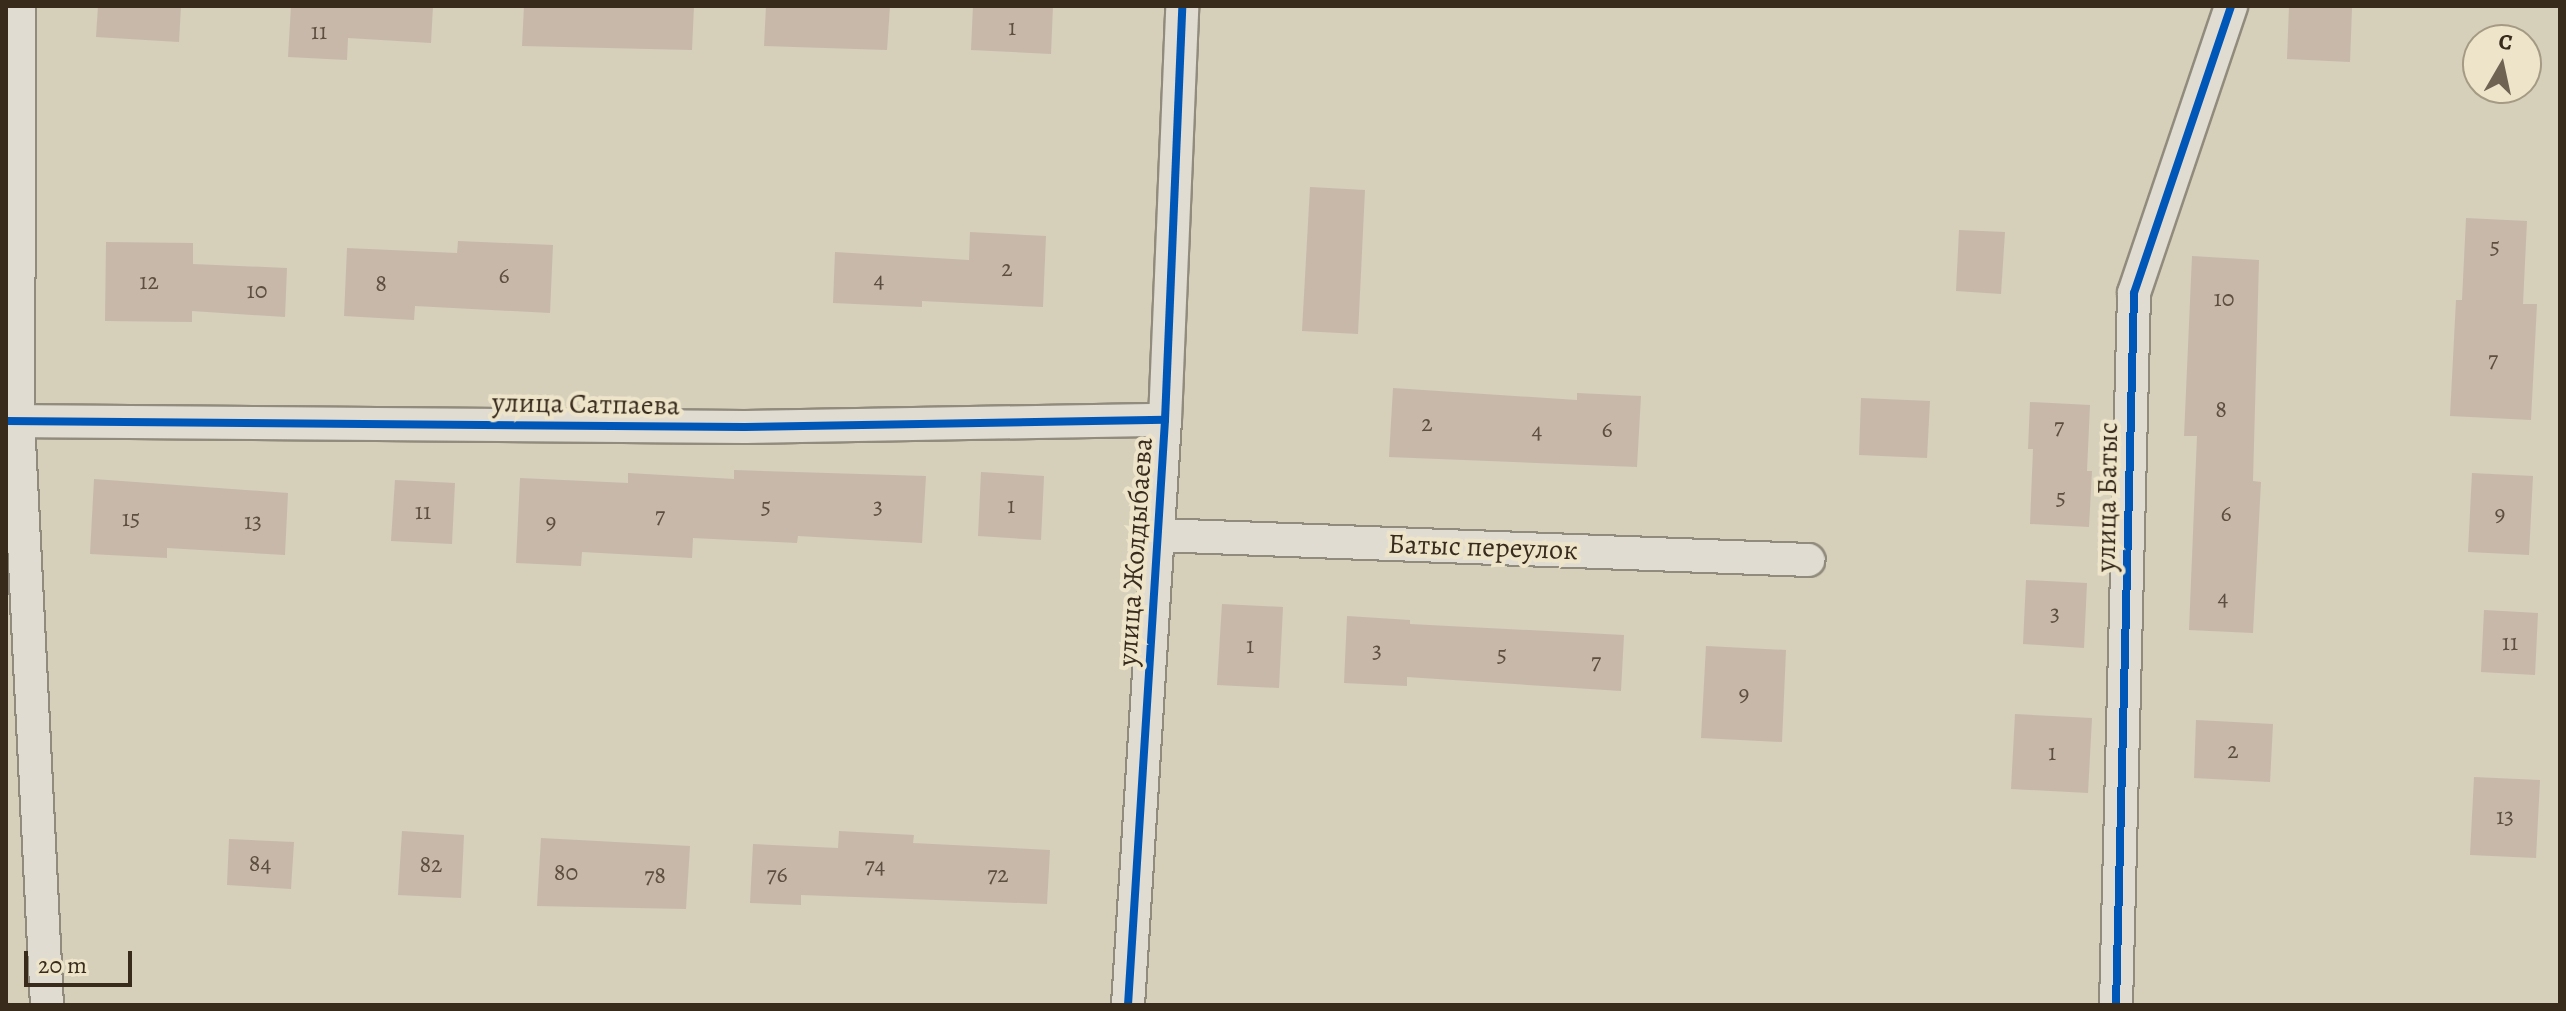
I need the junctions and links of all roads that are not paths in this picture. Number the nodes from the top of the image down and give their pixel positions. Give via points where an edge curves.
1 (19, 6) edge
2 (1182, 6) edge
3 (2231, 6) edge
4 (1165, 420) junction
5 (12, 421) edge
6 (1158, 535) junction
7 (1809, 560) dead end
8 (47, 1005) edge
9 (1128, 1005) edge
10 (2116, 1005) edge

1 - 5 street
2 - 4 street, улица Жолдыбаева
3 - 10 street, улица Батыс via 2134,293
4 - 5 street, улица Сатпаева via 745,427
4 - 6 street, улица Жолдыбаева
5 - 8 street
6 - 7 street, Батыс переулок
6 - 9 street, улица Жолдыбаева

